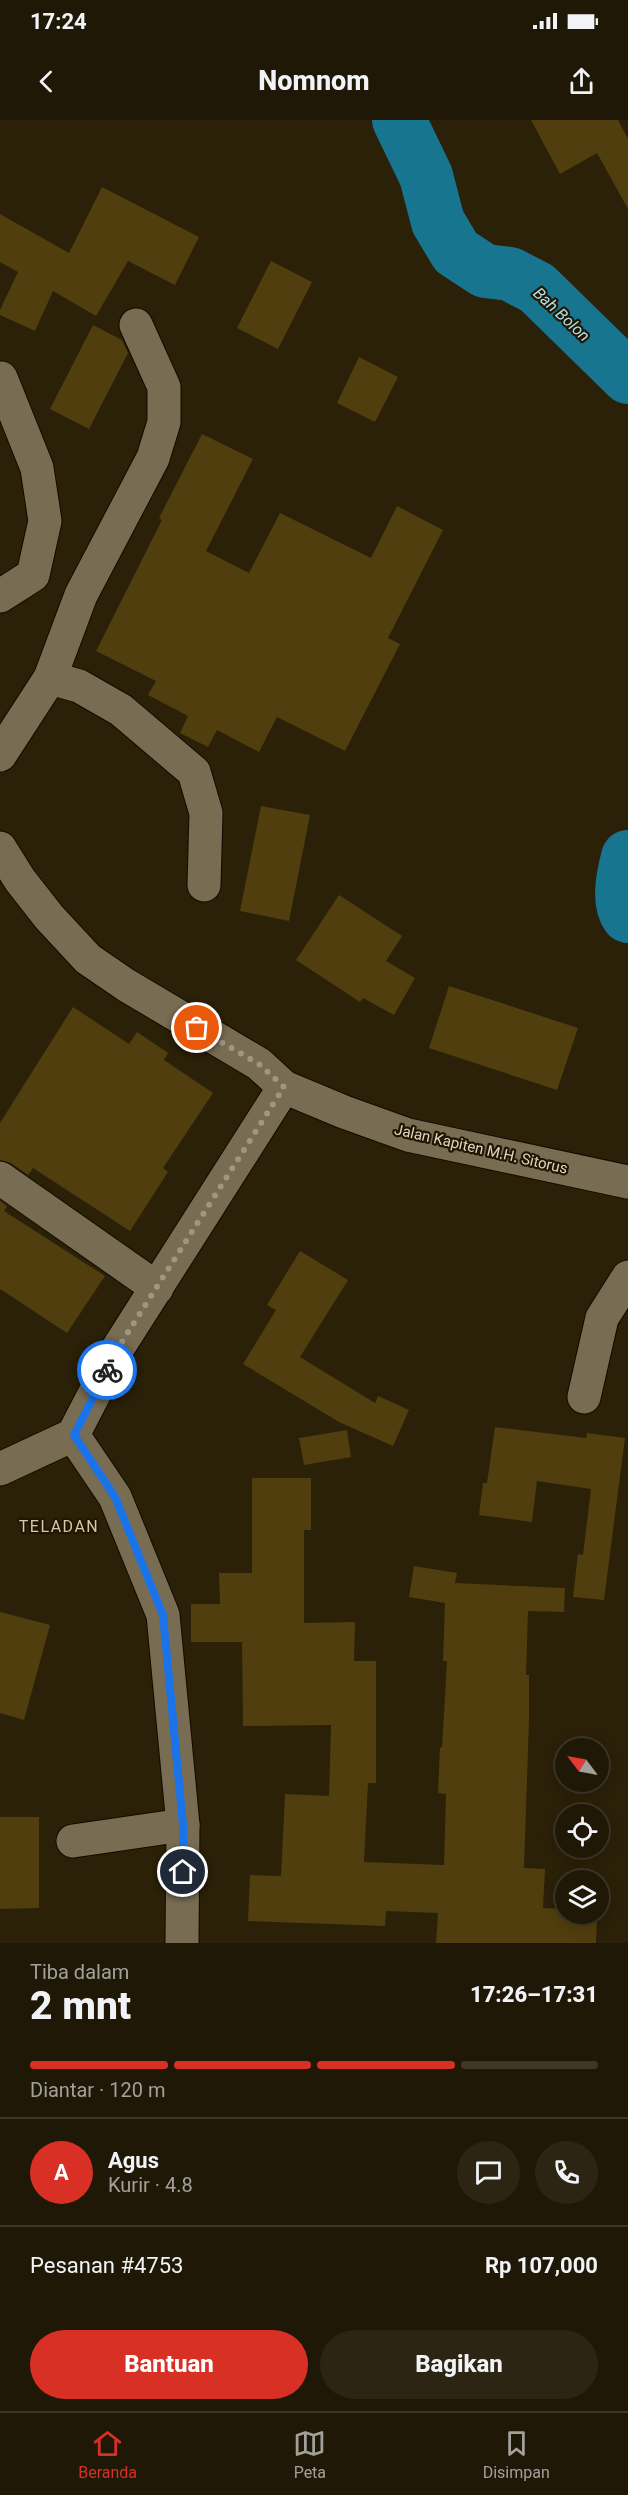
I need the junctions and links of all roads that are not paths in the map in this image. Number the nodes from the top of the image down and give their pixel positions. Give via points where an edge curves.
1 (136, 326) dead end
2 (1, 378) edge
3 (0, 596) edge
4 (50, 678) junction
5 (0, 755) edge
6 (0, 848) edge
7 (204, 885) dead end
8 (284, 1087) junction
9 (0, 1178) edge
10 (628, 1182) edge
11 (628, 1278) edge
12 (157, 1288) junction
13 (584, 1397) dead end
14 (74, 1435) junction
15 (0, 1470) edge
16 (183, 1825) junction
17 (73, 1841) dead end
18 (182, 1943) edge

1 - 4 street via 164,387 164,422 153,458 81,595
2 - 3 street via 37,468 45,521 33,575
4 - 5 street
4 - 7 street via 79,686 121,710 194,772 207,813
6 - 8 street, Jalan Kapiten M.H. Sitorus via 49,917 88,958 126,986 259,1064
8 - 10 street, Jalan Kapiten M.H. Sitorus via 408,1135
8 - 12 street
9 - 12 street
11 - 13 street via 602,1318
12 - 14 street via 118,1348
14 - 15 street
14 - 16 street via 115,1497 163,1615
16 - 17 street
16 - 18 street

